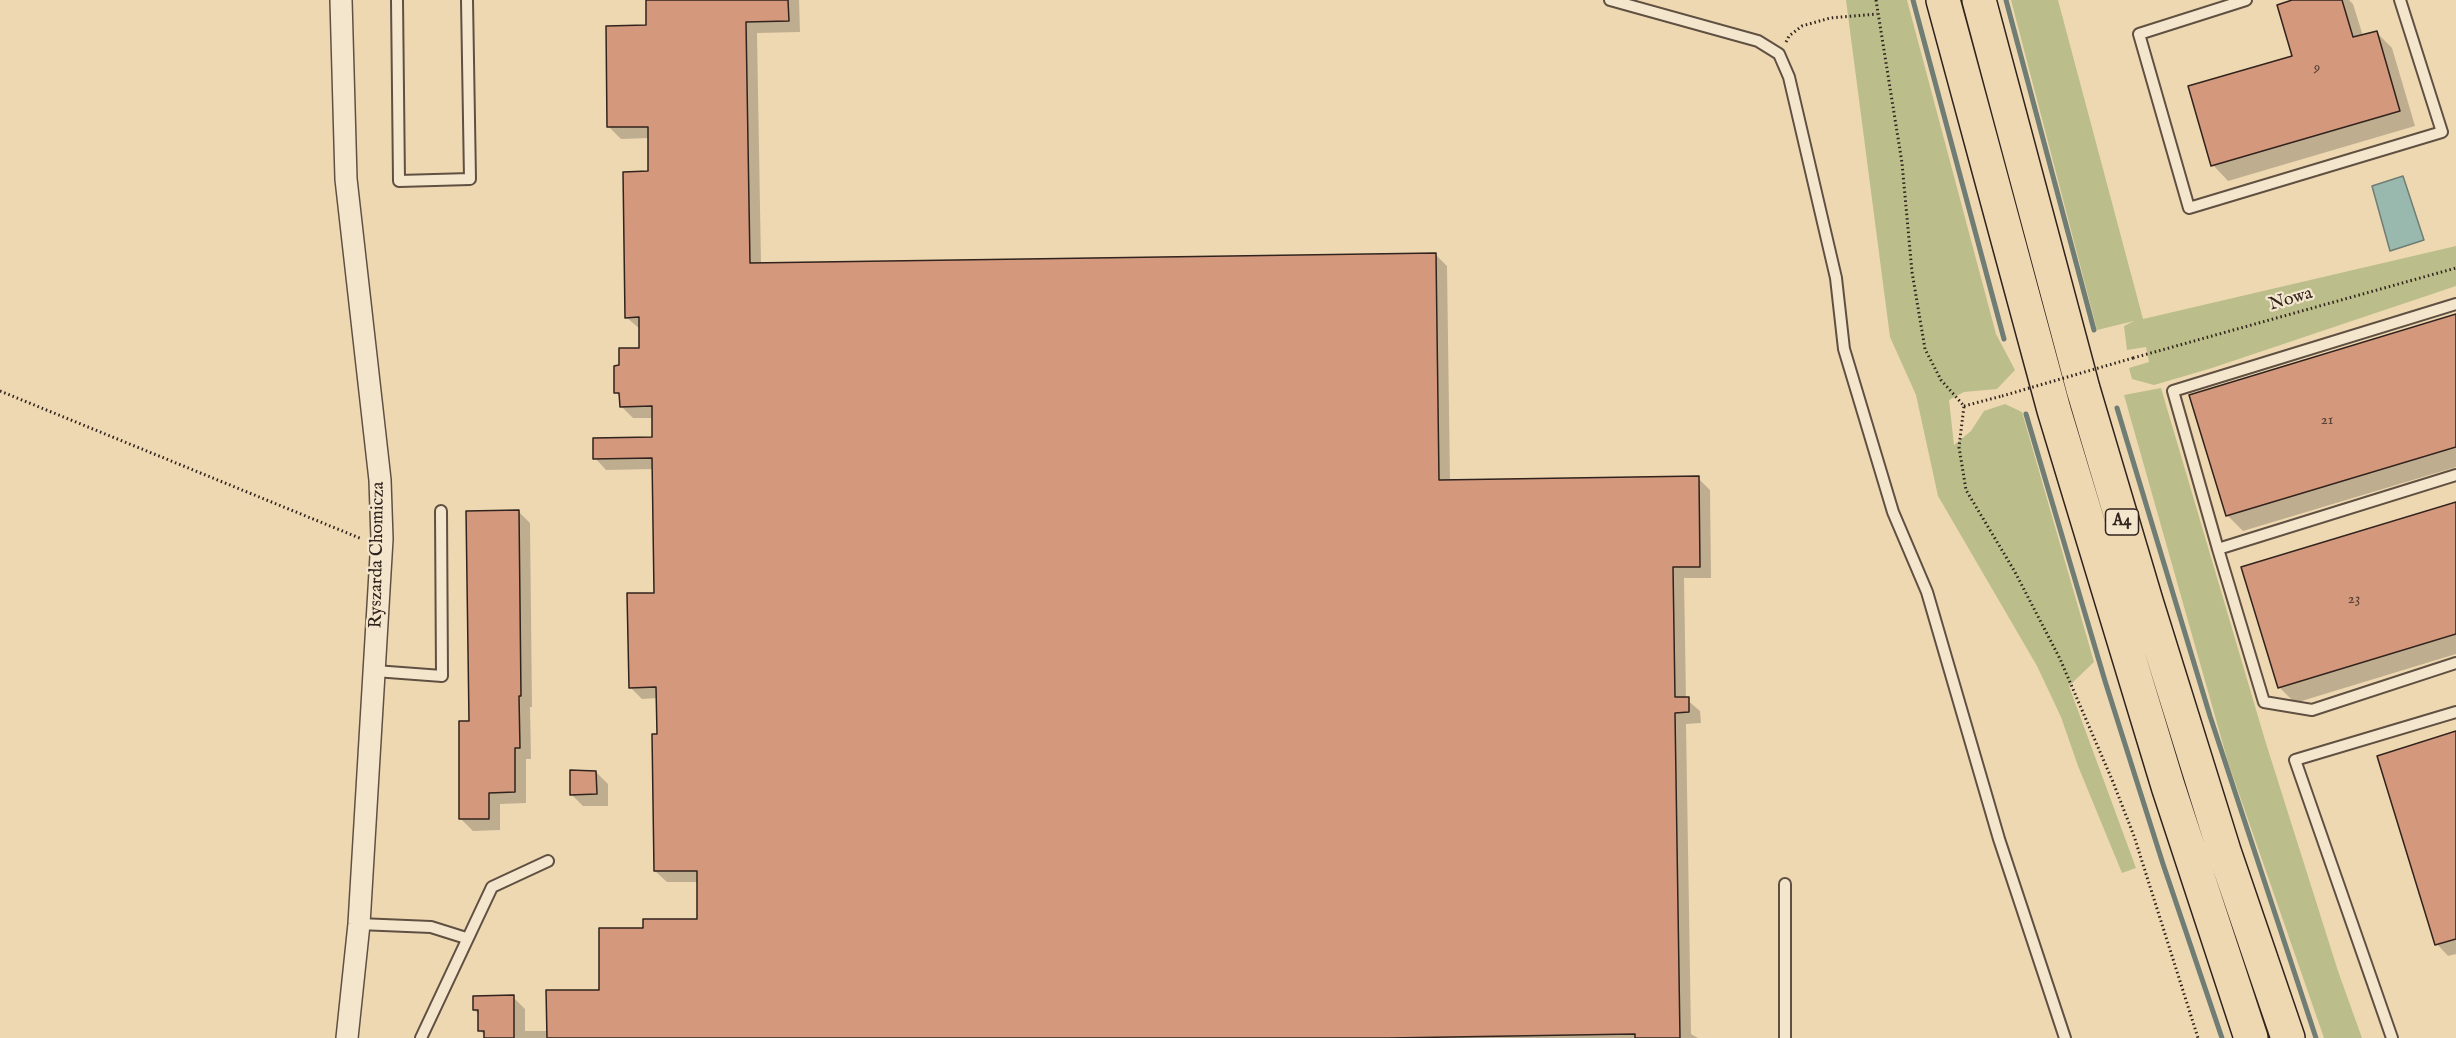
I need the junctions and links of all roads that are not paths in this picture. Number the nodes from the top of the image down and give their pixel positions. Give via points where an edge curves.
1 (341, 0) edge
2 (397, 0) edge
3 (467, 0) edge
4 (1610, 0) edge
5 (1943, 0) edge
6 (1979, 0) edge
7 (2246, 0) edge
8 (2400, 0) edge
9 (2456, 304) edge
10 (2456, 475) edge
11 (441, 511) dead end
12 (2218, 549) junction
13 (2456, 663) edge
14 (375, 671) junction
15 (2456, 712) edge
16 (548, 861) dead end
17 (1785, 884) dead end
18 (359, 924) junction
19 (466, 938) junction
20 (347, 1038) edge
21 (421, 1038) edge
22 (1785, 1038) edge
23 (2065, 1038) edge
24 (2251, 1038) edge
25 (2288, 1038) edge
26 (2392, 1038) edge

1 - 14 street, Ryszarda Chomicza via 346,179 380,480 382,539
2 - 3 lane via 399,180 470,179
4 - 23 lane via 1758,41 1779,54 1789,77 1836,278 1844,349 1893,512 1927,592 1999,838
5 - 24 highway, A4 via 2067,455 2168,786
6 - 25 highway, A4 via 2083,389 2146,601
7 - 8 lane via 2139,34 2190,208 2442,132
9 - 12 lane via 2173,391
10 - 12 lane
11 - 14 lane via 442,676
12 - 13 lane via 2264,702 2312,710
14 - 18 street, Ryszarda Chomicza
15 - 26 lane via 2295,760
16 - 19 lane via 492,887
17 - 22 lane
18 - 19 lane via 431,927
18 - 20 street, Ryszarda Chomicza
19 - 21 lane

